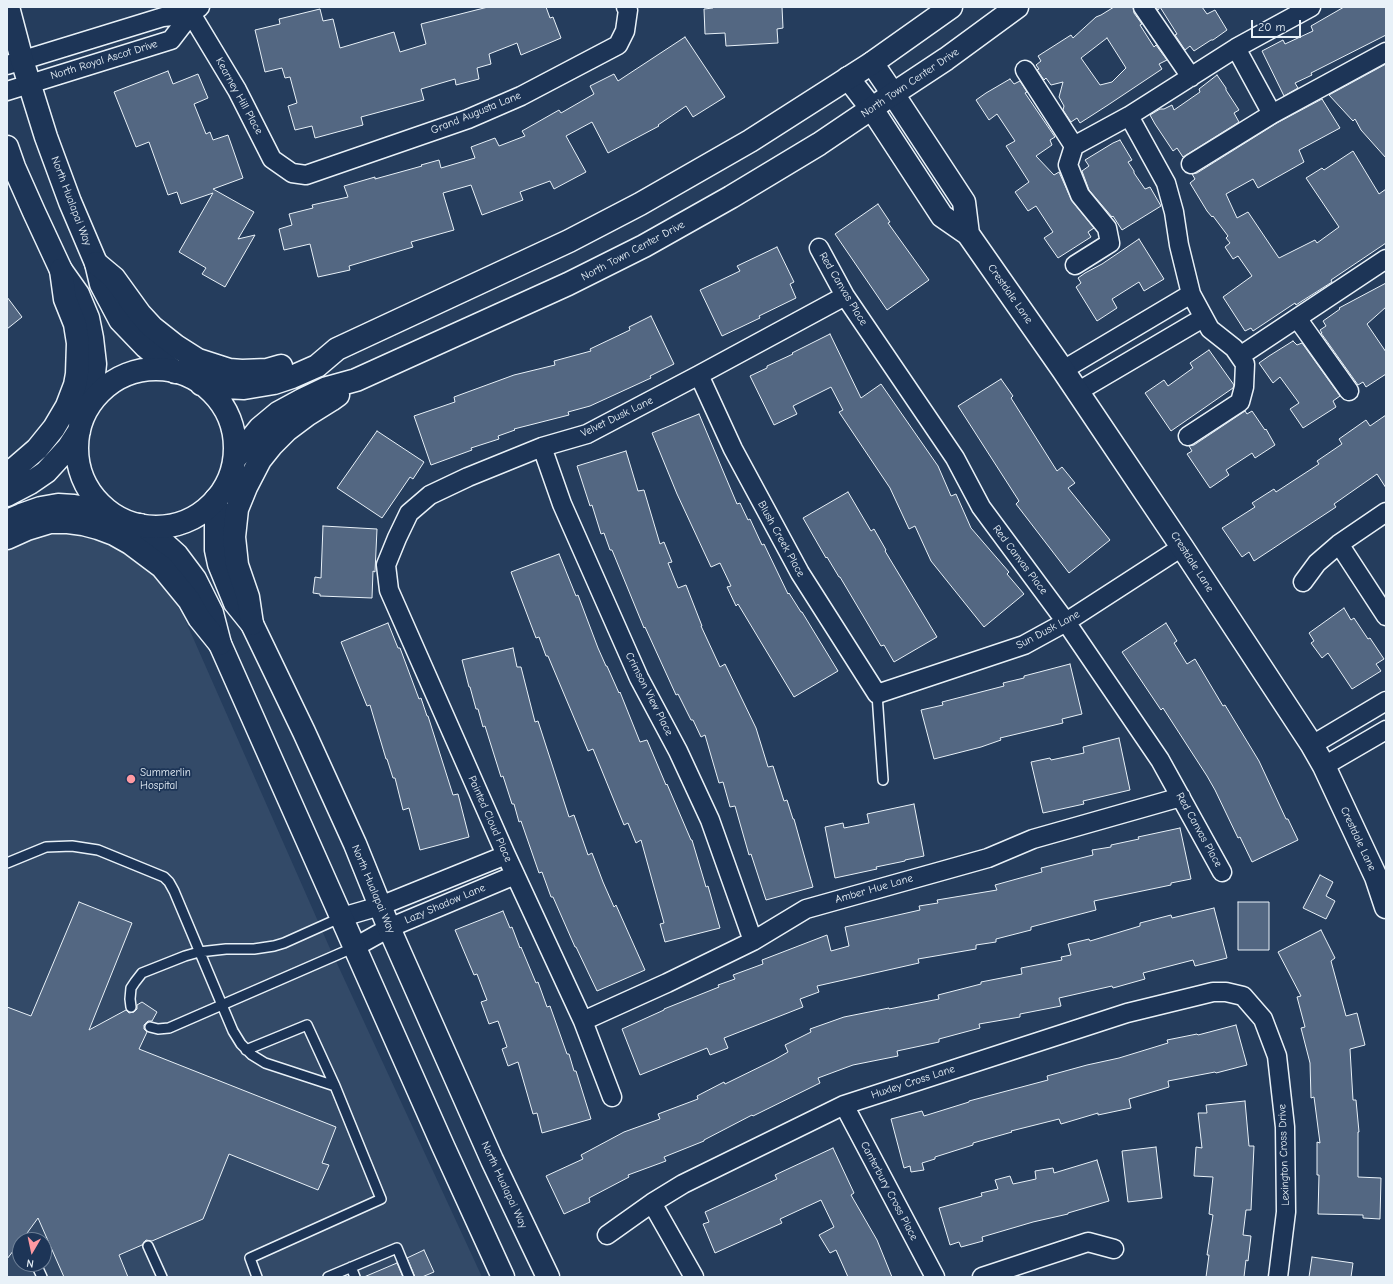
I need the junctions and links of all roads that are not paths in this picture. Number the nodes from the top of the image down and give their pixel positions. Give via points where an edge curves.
1 (8, 7) edge
2 (951, 7) edge
3 (1016, 7) edge
4 (1143, 7) edge
5 (1311, 7) edge
6 (193, 9) edge
7 (627, 9) edge
8 (1236, 48) junction
9 (1386, 52) edge
10 (14, 62) edge
11 (872, 63) junction
12 (1025, 70) dead end
13 (1191, 77) junction
14 (848, 78) junction
15 (29, 84) junction
16 (7, 91) edge
17 (894, 94) junction
18 (872, 109) junction
19 (1272, 114) junction
20 (1129, 116) junction
21 (1074, 146) junction
22 (7, 147) edge
23 (1191, 164) dead end
24 (292, 173) joint
25 (968, 234) junction
26 (819, 248) dead end
27 (1386, 259) edge
28 (96, 263) junction
29 (1075, 265) dead end
30 (61, 270) junction
31 (1191, 294) junction
32 (845, 296) junction
33 (1203, 318) junction
34 (1297, 318) junction
35 (337, 349) junction
36 (1240, 356) junction
37 (1063, 370) junction
38 (175, 372) junction
39 (699, 376) junction
40 (356, 380) junction
41 (201, 384) junction
42 (1349, 391) dead end
43 (1077, 392) junction
44 (92, 402) junction
45 (79, 431) junction
46 (1188, 436) dead end
47 (542, 447) junction
48 (234, 460) junction
49 (7, 474) edge
50 (7, 495) edge
51 (216, 499) junction
52 (1386, 512) edge
53 (111, 513) junction
54 (7, 521) edge
55 (140, 525) junction
56 (7, 538) edge
57 (397, 538) joint
58 (1339, 544) junction
59 (1182, 547) junction
60 (1303, 582) dead end
61 (1386, 616) edge
62 (1066, 622) junction
63 (252, 624) junction
64 (220, 644) junction
65 (877, 694) junction
66 (1386, 701) edge
67 (1386, 730) edge
68 (1312, 745) junction
69 (1324, 766) junction
70 (883, 780) dead end
71 (1181, 797) junction
72 (506, 855) junction
73 (7, 863) edge
74 (1222, 872) dead end
75 (515, 875) junction
76 (380, 906) junction
77 (1386, 907) edge
78 (342, 917) junction
79 (389, 928) junction
80 (753, 941) junction
81 (355, 947) junction
82 (199, 952) junction
83 (1243, 996) joint
84 (222, 1005) junction
85 (131, 1007) dead end
86 (583, 1020) junction
87 (150, 1027) dead end
88 (246, 1050) junction
89 (335, 1086) junction
90 (612, 1097) dead end
91 (844, 1105) junction
92 (652, 1203) junction
93 (607, 1235) dead end
94 (148, 1246) dead end
95 (1114, 1249) dead end
96 (350, 1267) junction
97 (162, 1277) edge
98 (257, 1277) edge
99 (328, 1277) edge
100 (355, 1277) edge
101 (410, 1277) edge
102 (503, 1277) edge
103 (548, 1277) edge
104 (694, 1277) edge
105 (935, 1277) edge
106 (982, 1277) edge
107 (1278, 1277) edge

1 - 10 main road, North Hualapai Way
2 - 11 main road
3 - 17 main road, North Town Center Drive
4 - 13 street
5 - 8 street
6 - 10 street
6 - 15 street, North Royal Ascot Drive via 171,40
6 - 24 street, Kearney Hill Place via 272,159
7 - 24 street, Grand Augusta Lane via 626,31 618,45 521,96 468,119 306,175
8 - 13 street
8 - 19 street
9 - 19 street
10 - 15 main road, North Hualapai Way
11 - 14 main road
11 - 17 main road, Crestdale Lane
12 - 21 street
13 - 20 street
14 - 18 main road, Crestdale Lane
14 - 35 main road via 750,141 634,207 569,241
15 - 16 street, North Royal Ascot Drive
15 - 28 main road, North Hualapai Way via 70,202
17 - 18 main road, North Town Center Drive
17 - 25 main road, Crestdale Lane via 964,202
18 - 25 main road, Crestdale Lane via 942,216
18 - 40 main road, North Town Center Drive via 767,176 602,268
19 - 23 street
20 - 21 street
20 - 31 street via 1166,182
21 - 29 street via 1068,165 1080,196 1107,228 1110,243
22 - 30 main road via 24,191
25 - 37 main road, Crestdale Lane
26 - 32 street, Red Canvas Place
27 - 34 street
28 - 35 main road via 114,278 152,327 198,360 229,370 255,371 281,366 311,353
28 - 38 main road, North Hualapai Way via 101,284 120,320
30 - 44 main road via 78,294 88,318 95,364
30 - 49 main road via 65,299 75,324 78,343 75,385 67,406 54,428 37,449
31 - 33 street
31 - 37 street
32 - 39 street, Velvet Dusk Lane
32 - 62 street, Red Canvas Place via 955,458 981,507
33 - 36 street via 1210,329
33 - 43 street
34 - 36 street
34 - 42 street
35 - 41 main road via 317,366 274,383 244,388
36 - 46 street via 1246,364 1240,402
37 - 43 main road, Crestdale Lane
38 - 41 main road
38 - 44 main road via 153,370 118,379
39 - 47 street, Velvet Dusk Lane via 587,434
39 - 65 street, Blush Creek Place via 733,449 800,573
40 - 48 main road, North Town Center Drive via 327,388 278,413 260,428
40 - 63 main road via 332,400 287,430 260,460 246,487 237,509 234,537 237,565 248,597
41 - 48 main road via 222,404 229,417 235,446
43 - 59 main road, Crestdale Lane
44 - 45 main road
45 - 50 main road via 68,448 46,472
45 - 53 main road via 77,451 84,479 90,492
47 - 57 street, Velvet Dusk Lane via 430,495 409,513
47 - 80 street, Crimson View Place via 562,504 639,678 678,751 710,820
48 - 51 main road via 225,487
51 - 55 main road via 194,518 180,523 152,527
51 - 63 main road, North Hualapai Way via 216,543 219,564 235,603
52 - 58 street
53 - 54 main road via 58,505 41,508
53 - 55 main road
55 - 64 main road via 177,555 195,579 212,613
56 - 64 main road via 50,522 83,524 114,534 130,542 162,567
57 - 72 street, Painted Cloud Place via 386,565 389,590
58 - 60 street via 1317,563
58 - 61 street
59 - 62 street, Sun Dusk Lane
59 - 68 main road, Crestdale Lane
62 - 65 street, Sun Dusk Lane via 1024,645
62 - 71 street, Red Canvas Place via 1160,760
63 - 76 main road, North Hualapai Way via 355,844
64 - 78 main road
65 - 70 lane
66 - 68 street
67 - 69 street
68 - 69 main road, Crestdale Lane
69 - 77 main road, Crestdale Lane via 1376,877
71 - 74 street, Red Canvas Place
71 - 80 street, Amber Hue Lane via 1033,839 988,858 806,909
72 - 75 street, Painted Cloud Place
72 - 76 street, Lazy Shadow Lane
73 - 82 lane via 46,847 72,846 98,850 164,877 174,891
75 - 79 street, Lazy Shadow Lane
75 - 86 street, Painted Cloud Place
76 - 78 street, Lazy Shadow Lane
76 - 79 main road, North Hualapai Way
78 - 81 main road
78 - 82 lane via 274,946
79 - 81 street, Lazy Shadow Lane
79 - 103 main road, North Hualapai Way via 492,1160
80 - 86 street, Amber Hue Lane
81 - 84 lane
81 - 102 main road
82 - 84 lane
82 - 85 lane via 142,973 132,988
83 - 91 street, Huxley Cross Lane via 1213,992 1128,1013
83 - 107 street, Lexington Cross Drive via 1263,1019 1277,1056 1285,1127 1286,1212
84 - 87 lane via 169,1028
84 - 88 lane via 237,1038
86 - 90 street, Painted Cloud Place
88 - 89 lane via 265,1063
88 - 89 lane via 307,1025
89 - 98 lane via 381,1199 250,1258
91 - 92 street, Huxley Cross Lane via 683,1184
91 - 105 street, Canterbury Cross Place
92 - 93 street, Huxley Cross Lane
92 - 104 street
94 - 97 lane
95 - 106 street via 1088,1242
96 - 99 lane
96 - 100 lane
96 - 101 lane via 397,1248

